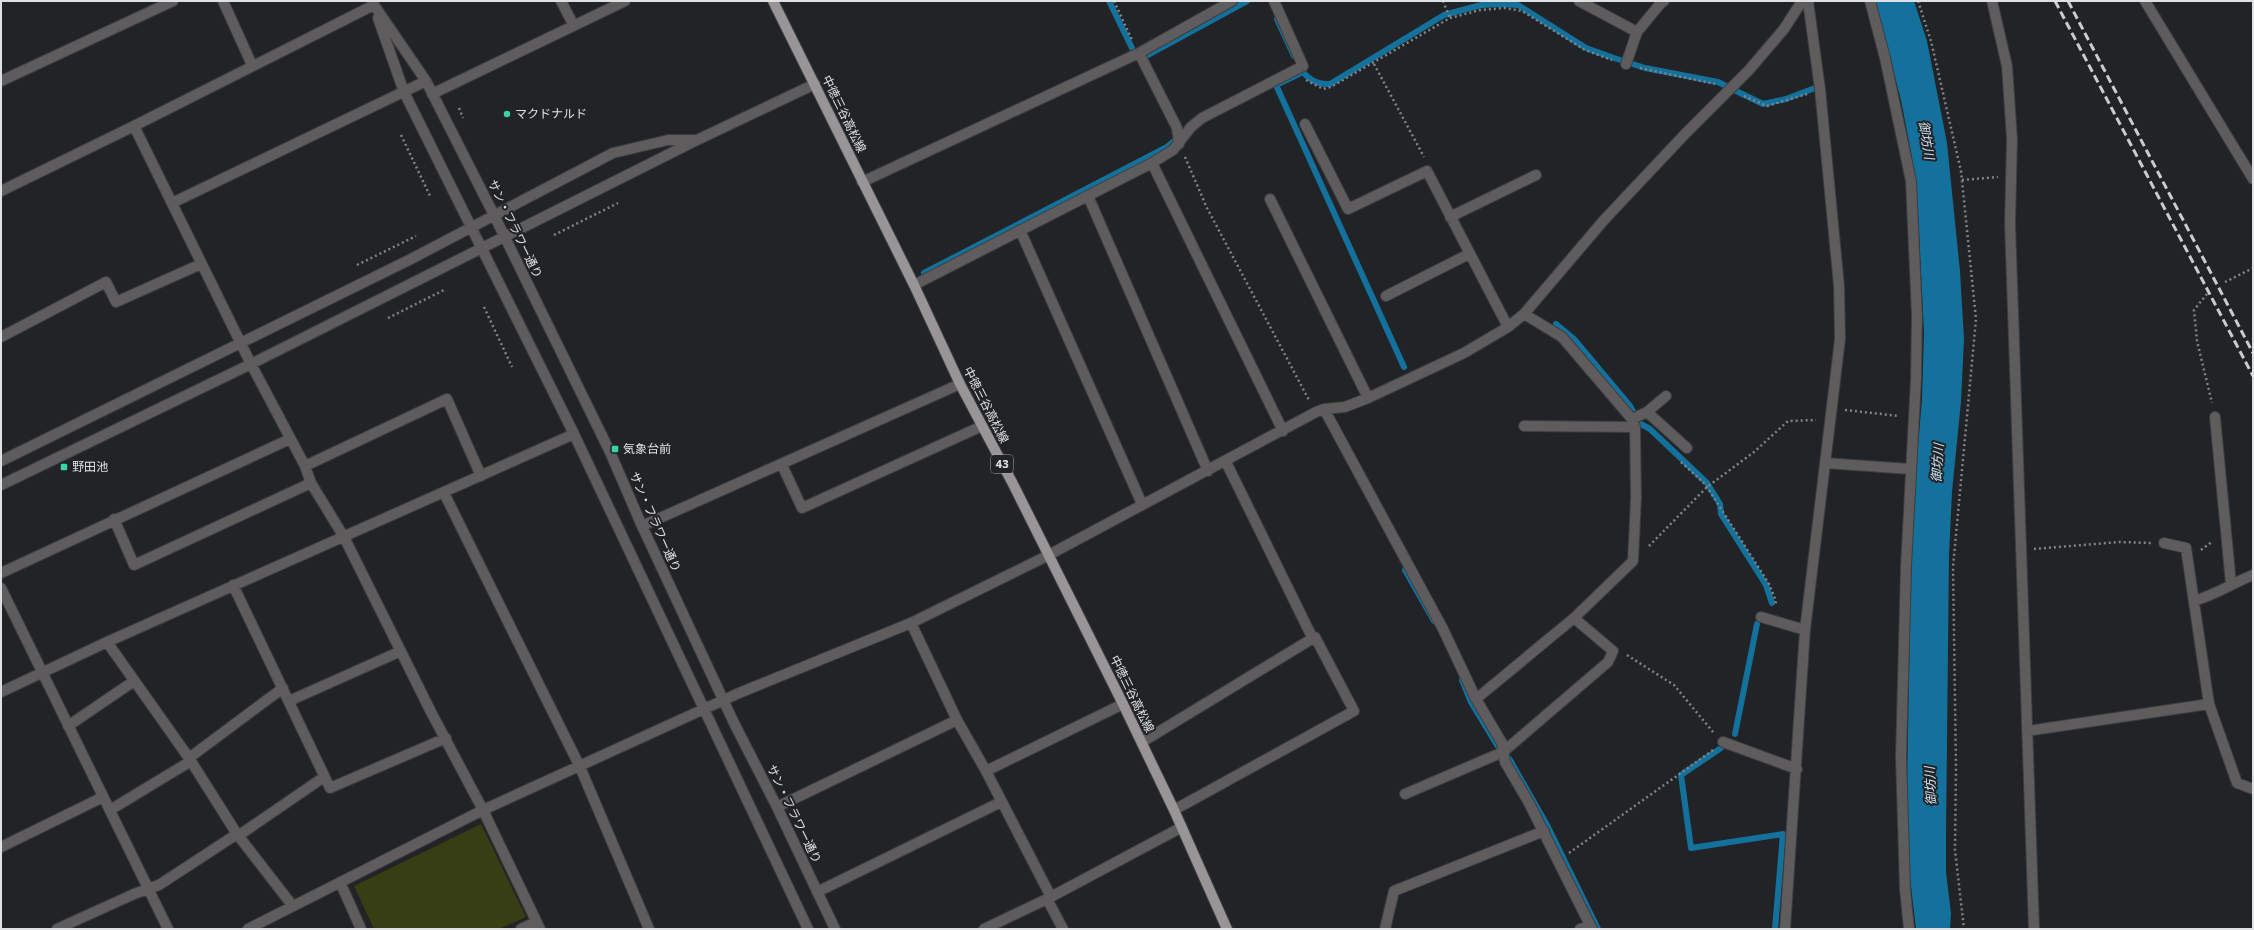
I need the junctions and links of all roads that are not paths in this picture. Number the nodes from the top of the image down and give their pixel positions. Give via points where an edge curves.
1 (173, 1) edge
2 (223, 1) edge
3 (561, 1) edge
4 (624, 1) edge
5 (773, 1) edge
6 (1232, 1) edge
7 (1274, 1) edge
8 (1580, 1) edge
9 (1664, 1) edge
10 (1802, 1) edge
11 (1808, 1) edge
12 (1870, 1) edge
13 (1992, 1) edge
14 (2145, 1) edge
15 (373, 3) edge
16 (573, 24) junction
17 (1637, 32) junction
18 (1139, 53) junction
19 (1626, 64) road end
20 (252, 65) junction
21 (1, 81) edge
22 (426, 81) junction
23 (814, 84) junction
24 (404, 92) junction
25 (432, 94) junction
26 (1305, 124) dead end
27 (134, 126) junction
28 (697, 140) junction
29 (1180, 144) junction
30 (1152, 163) junction
31 (1536, 175) dead end
32 (2253, 179) edge
33 (862, 182) junction
34 (1, 191) edge
35 (1088, 196) junction
36 (1270, 199) dead end
37 (172, 203) junction
38 (494, 215) junction
39 (1450, 217) junction
40 (472, 228) junction
41 (1020, 230) junction
42 (505, 236) junction
43 (482, 248) junction
44 (1469, 254) junction
45 (201, 264) junction
46 (914, 285) junction
47 (1386, 296) dead end
48 (1524, 314) junction
49 (1508, 328) junction
50 (1, 337) edge
51 (241, 343) junction
52 (251, 364) junction
53 (960, 384) junction
54 (1666, 396) dead end
55 (1368, 398) junction
56 (1320, 411) junction
57 (1647, 412) junction
58 (2215, 417) road end
59 (1633, 423) junction
60 (982, 426) junction
61 (1524, 426) dead end
62 (1283, 431) junction
63 (574, 434) junction
64 (290, 439) junction
65 (1687, 448) dead end
66 (1, 461) edge
67 (1226, 462) junction
68 (1825, 463) junction
69 (782, 465) junction
70 (305, 466) junction
71 (1910, 469) junction
72 (1208, 471) junction
73 (481, 476) junction
74 (311, 483) junction
75 (1, 485) edge
76 (444, 493) junction
77 (1142, 504) junction
78 (114, 519) junction
79 (642, 526) junction
80 (344, 537) junction
81 (2164, 543) road end
82 (1048, 556) junction
83 (1, 573) edge
84 (2253, 575) edge
85 (2231, 584) junction
86 (233, 585) junction
87 (1, 588) edge
88 (2194, 601) junction
89 (1761, 617) dead end
90 (1574, 618) junction
91 (911, 623) junction
92 (1805, 630) junction
93 (1312, 637) junction
94 (107, 642) junction
95 (401, 651) junction
96 (41, 673) junction
97 (134, 681) junction
98 (283, 688) junction
99 (1, 692) edge
100 (1476, 699) junction
101 (724, 700) junction
102 (289, 701) junction
103 (1123, 704) junction
104 (2209, 704) junction
105 (704, 709) junction
106 (957, 720) junction
107 (68, 726) junction
108 (2027, 731) junction
109 (446, 738) junction
110 (1142, 742) junction
111 (1723, 742) road end
112 (1503, 752) junction
113 (190, 760) junction
114 (580, 767) junction
115 (1797, 769) junction
116 (986, 771) junction
117 (324, 777) junction
118 (2253, 789) edge
119 (1405, 794) dead end
120 (103, 796) junction
121 (1001, 802) junction
122 (777, 807) junction
123 (110, 810) junction
124 (483, 810) junction
125 (1174, 810) junction
126 (1182, 827) junction
127 (1544, 831) junction
128 (238, 835) junction
129 (1, 847) edge
130 (340, 882) junction
131 (149, 888) junction
132 (817, 892) junction
133 (1049, 898) junction
134 (292, 905) junction
135 (538, 925) edge
136 (1591, 927) edge
137 (57, 929) edge
138 (168, 929) edge
139 (248, 929) edge
140 (361, 929) edge
141 (522, 929) edge
142 (649, 929) edge
143 (808, 929) edge
144 (835, 929) edge
145 (984, 929) edge
146 (1063, 929) edge
147 (1227, 929) edge
148 (1385, 929) edge
149 (1580, 929) edge
150 (1786, 929) edge
151 (1909, 929) edge
152 (2034, 929) edge

1 - 21 street
2 - 20 street
3 - 16 street
4 - 16 street
5 - 23 main road, 中徳三谷高松線 / 43
6 - 18 street
7 - 29 street via 1303,66 1202,118 1191,127
8 - 17 street
9 - 17 street
10 - 48 street via 1797,11 1749,70 1604,220
11 - 68 street via 1820,89 1839,286 1840,339
12 - 71 street via 1911,181 1917,316
13 - 108 street via 2007,66 2012,139 2010,223
14 - 32 street
15 - 20 street
15 - 22 street, サン・フラワー通り
15 - 24 street
16 - 25 street
17 - 19 street
18 - 29 street via 1177,128
18 - 33 street
20 - 27 street
22 - 24 street
22 - 25 street, サン・フラワー通り
23 - 28 street
23 - 33 main road, 中徳三谷高松線 / 43
24 - 37 street
24 - 40 street
25 - 38 street, サン・フラワー通り
26 - 39 street via 1348,209 1427,171
27 - 34 street
27 - 37 street
28 - 38 street via 668,140 613,153
28 - 42 street
29 - 30 street
30 - 35 street
30 - 62 street
31 - 39 street
33 - 46 main road, 中徳三谷高松線 / 43
35 - 41 street
35 - 72 street
36 - 55 street
37 - 45 street
38 - 40 street
38 - 42 street, サン・フラワー通り
39 - 44 street
40 - 43 street
40 - 51 street
41 - 46 street
41 - 77 street
42 - 43 street
42 - 79 street, サン・フラワー通り via 610,452
43 - 52 street
43 - 63 street
44 - 47 street
44 - 49 street
45 - 50 street via 116,302 106,282
45 - 51 street
46 - 53 main road, 中徳三谷高松線 / 43
48 - 49 street
48 - 59 street via 1562,337
49 - 55 street via 1464,353
51 - 52 street
51 - 66 street
52 - 64 street
52 - 75 street
53 - 60 main road, 中徳三谷高松線 / 43
53 - 69 street
54 - 57 street
55 - 56 street
56 - 62 street
56 - 100 street via 1443,629
57 - 59 street
57 - 65 street
58 - 85 street
59 - 61 street
59 - 90 street via 1636,498 1633,561
60 - 69 street via 802,508
60 - 82 main road, 中徳三谷高松線 / 43
62 - 67 street
63 - 73 street
63 - 105 street
64 - 70 street
64 - 78 street
67 - 72 street
67 - 93 street
68 - 71 street
68 - 92 street
69 - 79 street
70 - 73 street via 447,399
70 - 74 street
71 - 151 street via 1901,757 1905,889
72 - 77 street
73 - 76 street
74 - 78 street via 134,565
74 - 80 street
76 - 80 street
76 - 114 street
77 - 82 street
78 - 83 street
79 - 101 street, サン・フラワー通り
80 - 86 street
80 - 95 street
81 - 88 street via 2186,548
82 - 91 street
82 - 103 main road, 中徳三谷高松線 / 43
84 - 85 street
85 - 88 street via 2211,596
86 - 94 street
86 - 98 street
87 - 96 street
88 - 104 street
89 - 92 street
90 - 100 street
90 - 112 street via 1613,650 1608,662
91 - 101 street
91 - 106 street
92 - 115 street
93 - 110 street
93 - 125 street via 1315,637 1354,711
94 - 96 street
94 - 97 street
95 - 102 street
95 - 109 street
96 - 99 street
96 - 107 street
97 - 107 street
97 - 113 street
98 - 102 street
98 - 113 street
100 - 112 street via 1502,743
101 - 105 street
101 - 122 street, サン・フラワー通り
102 - 117 street
103 - 110 main road, 中徳三谷高松線 / 43
103 - 116 street
104 - 108 street
104 - 118 street via 2237,783
105 - 114 street
105 - 143 street
106 - 116 street
106 - 122 street
107 - 120 street
108 - 152 street
109 - 117 street via 330,788
109 - 124 street
110 - 125 main road, 中徳三谷高松線 / 43
111 - 115 street
112 - 119 street
112 - 127 street via 1505,762
113 - 123 street
113 - 128 street
114 - 124 street
114 - 142 street
115 - 150 street
116 - 121 street
117 - 128 street
120 - 123 street
120 - 129 street
121 - 132 street
121 - 133 street
122 - 132 street, サン・フラワー通り
123 - 131 street
124 - 130 street
124 - 135 street
125 - 126 main road, 中徳三谷高松線 / 43
126 - 133 street
126 - 147 main road, 中徳三谷高松線 / 43
127 - 136 street
127 - 148 street via 1394,891
128 - 131 street via 159,885
128 - 134 street
130 - 134 street
130 - 140 street
131 - 137 street
131 - 138 street
132 - 144 street, サン・フラワー通り
133 - 145 street
133 - 146 street
134 - 139 street
135 - 141 street
136 - 149 street

